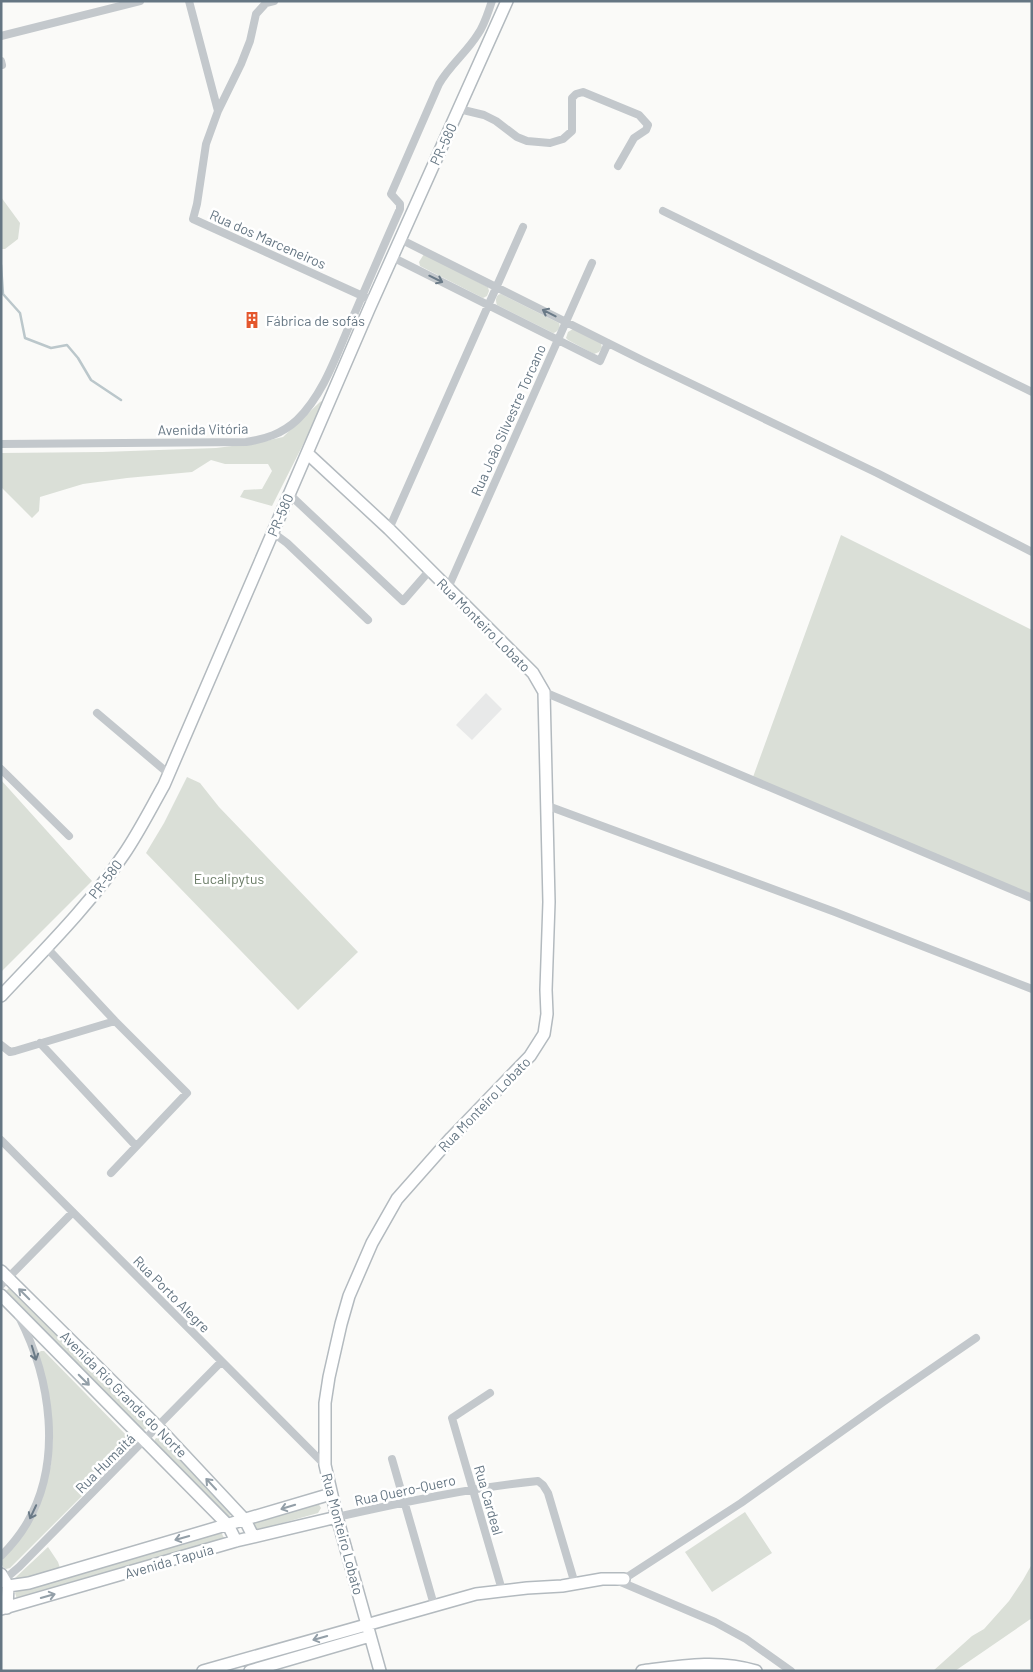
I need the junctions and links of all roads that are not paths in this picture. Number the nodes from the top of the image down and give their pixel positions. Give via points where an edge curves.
1 (140, 1) edge
2 (189, 1) edge
3 (274, 1) edge
4 (492, 1) edge
5 (507, 1) edge
6 (478, 34) junction
7 (1, 36) edge
8 (490, 39) junction
9 (460, 109) junction
10 (218, 111) junction
11 (618, 166) dead end
12 (663, 212) dead end
13 (523, 227) dead end
14 (400, 239) junction
15 (392, 257) junction
16 (592, 263) dead end
17 (497, 287) junction
18 (368, 298) junction
19 (488, 304) junction
20 (565, 322) junction
21 (557, 340) junction
22 (608, 343) junction
23 (1032, 392) edge
24 (1, 444) edge
25 (307, 453) junction
26 (289, 494) junction
27 (389, 530) junction
28 (272, 532) junction
29 (1032, 552) edge
30 (430, 570) junction
31 (448, 588) junction
32 (368, 620) dead end
33 (544, 692) junction
34 (97, 712) dead end
35 (1, 769) edge
36 (169, 774) junction
37 (548, 806) junction
38 (68, 836) dead end
39 (1032, 898) edge
40 (46, 947) junction
41 (1032, 989) edge
42 (1, 996) edge
43 (115, 1022) junction
44 (40, 1043) junction
45 (1, 1046) edge
46 (1, 1140) edge
47 (136, 1146) junction
48 (111, 1173) dead end
49 (73, 1212) junction
50 (4, 1278) edge
51 (1, 1295) edge
52 (15, 1309) junction
53 (976, 1338) dead end
54 (221, 1362) junction
55 (490, 1393) dead end
56 (158, 1427) junction
57 (144, 1440) junction
58 (392, 1459) dead end
59 (325, 1465) junction
60 (473, 1489) junction
61 (331, 1494) junction
62 (405, 1501) junction
63 (337, 1517) junction
64 (245, 1520) junction
65 (228, 1525) junction
66 (253, 1536) junction
67 (236, 1541) junction
68 (1, 1556) edge
69 (4, 1580) edge
70 (620, 1580) junction
71 (575, 1584) junction
72 (502, 1590) junction
73 (434, 1604) junction
74 (4, 1608) edge
75 (368, 1630) junction
76 (203, 1671) edge
77 (250, 1671) edge
78 (380, 1671) edge
79 (642, 1671) edge
80 (756, 1671) edge
81 (791, 1671) edge

1 - 7 street
2 - 10 street
3 - 10 street via 256,14 241,64
4 - 6 street
5 - 8 main road, PR-580 / PR-580
6 - 8 street
6 - 18 street, Avenida Vitória via 439,84 391,194 400,204 400,209
8 - 9 main road, PR-580 / PR-580
9 - 11 street via 484,115 527,141 550,143 563,139 572,131 572,98 583,92 639,115 648,125 634,138
9 - 14 main road, PR-580 / PR-580
10 - 18 street, Rua dos Marceneiros via 206,144 193,219
12 - 23 street
13 - 17 street
14 - 15 main road, PR-580 / PR-580
14 - 17 street
15 - 18 main road, PR-580 / PR-580
15 -> 19 street
16 - 20 street, Rua João Silvestre Torcano
17 - 19 street
20 -> 17 street
18 - 24 street, Avenida Vitória via 306,411 279,433 246,442
18 - 25 main road, PR-580 / PR-580
19 - 21 street
19 - 27 street
20 - 21 street, Rua João Silvestre Torcano
20 - 22 street
21 - 22 street via 600,361
21 - 31 street, Rua João Silvestre Torcano
22 - 29 street
25 - 26 main road, PR-580 / PR-580
25 - 27 main road, Rua Monteiro Lobato
26 - 28 main road, PR-580 / PR-580
26 - 30 street via 403,601
27 - 30 main road, Rua Monteiro Lobato
28 - 32 street
28 - 36 main road, PR-580 / PR-580
30 - 31 main road, Rua Monteiro Lobato
31 - 33 main road, Rua Monteiro Lobato via 533,673
33 - 37 main road, Rua Monteiro Lobato
33 - 39 street
34 - 36 street
35 - 38 street
36 - 40 main road, PR-580 / PR-580 via 123,855 100,887
37 - 41 street
37 - 59 main road, Rua Monteiro Lobato via 547,1014 544,1034 530,1056 397,1199 372,1243 349,1296 332,1361 325,1402
40 - 42 main road, PR-580 / PR-580
40 - 43 street
43 - 44 street
43 - 47 street via 187,1093
44 - 45 street via 10,1052
44 - 47 street
46 - 49 street, Rua Porto Alegre
47 - 48 street
49 - 50 street
49 - 54 street, Rua Porto Alegre
56 -> 50 main road, Avenida Rio Grande do Norte
51 - 52 main road, Avenida Rio Grande do Norte
52 -> 57 main road, Avenida Rio Grande do Norte
52 -> 68 street via 27,1331 40,1371 50,1441 44,1481 33,1510 20,1535
53 - 70 street via 740,1503
54 - 56 street, Rua Humaitá
54 - 59 street, Rua Porto Alegre
55 - 60 street, Rua Cardeal via 452,1418
56 - 57 street, Rua Humaitá
64 -> 56 main road, Avenida Rio Grande do Norte
57 - 65 main road, Avenida Rio Grande do Norte
57 - 69 street, Rua Humaitá
58 - 62 street
59 - 61 main road, Rua Monteiro Lobato
60 - 62 street, Rua Quero-Quero
60 - 71 street, Rua Quero-Quero via 538,1481 543,1485
60 - 72 street, Rua Cardeal
61 - 63 main road, Rua Monteiro Lobato
61 -> 64 main road, Avenida Tapuia
62 - 63 street, Rua Quero-Quero
62 - 73 street
63 - 66 main road, Avenida Tapuia
63 - 75 main road, Rua Monteiro Lobato
64 - 65 main road, Avenida Tapuia
64 - 66 main road, Avenida Rio Grande do Norte
65 - 67 main road, Avenida Rio Grande do Norte
65 -> 69 main road, Avenida Tapuia via 29,1584
66 - 67 main road, Avenida Tapuia
74 -> 67 main road, Avenida Tapuia
69 - 74 main road
70 - 71 main road via 602,1579
70 - 81 street via 715,1622 746,1639
71 - 72 main road
72 - 73 main road
73 - 75 main road
75 -> 76 main road
75 - 77 main road
75 - 78 main road, Rua Monteiro Lobato
79 - 80 main road via 710,1664 734,1665

